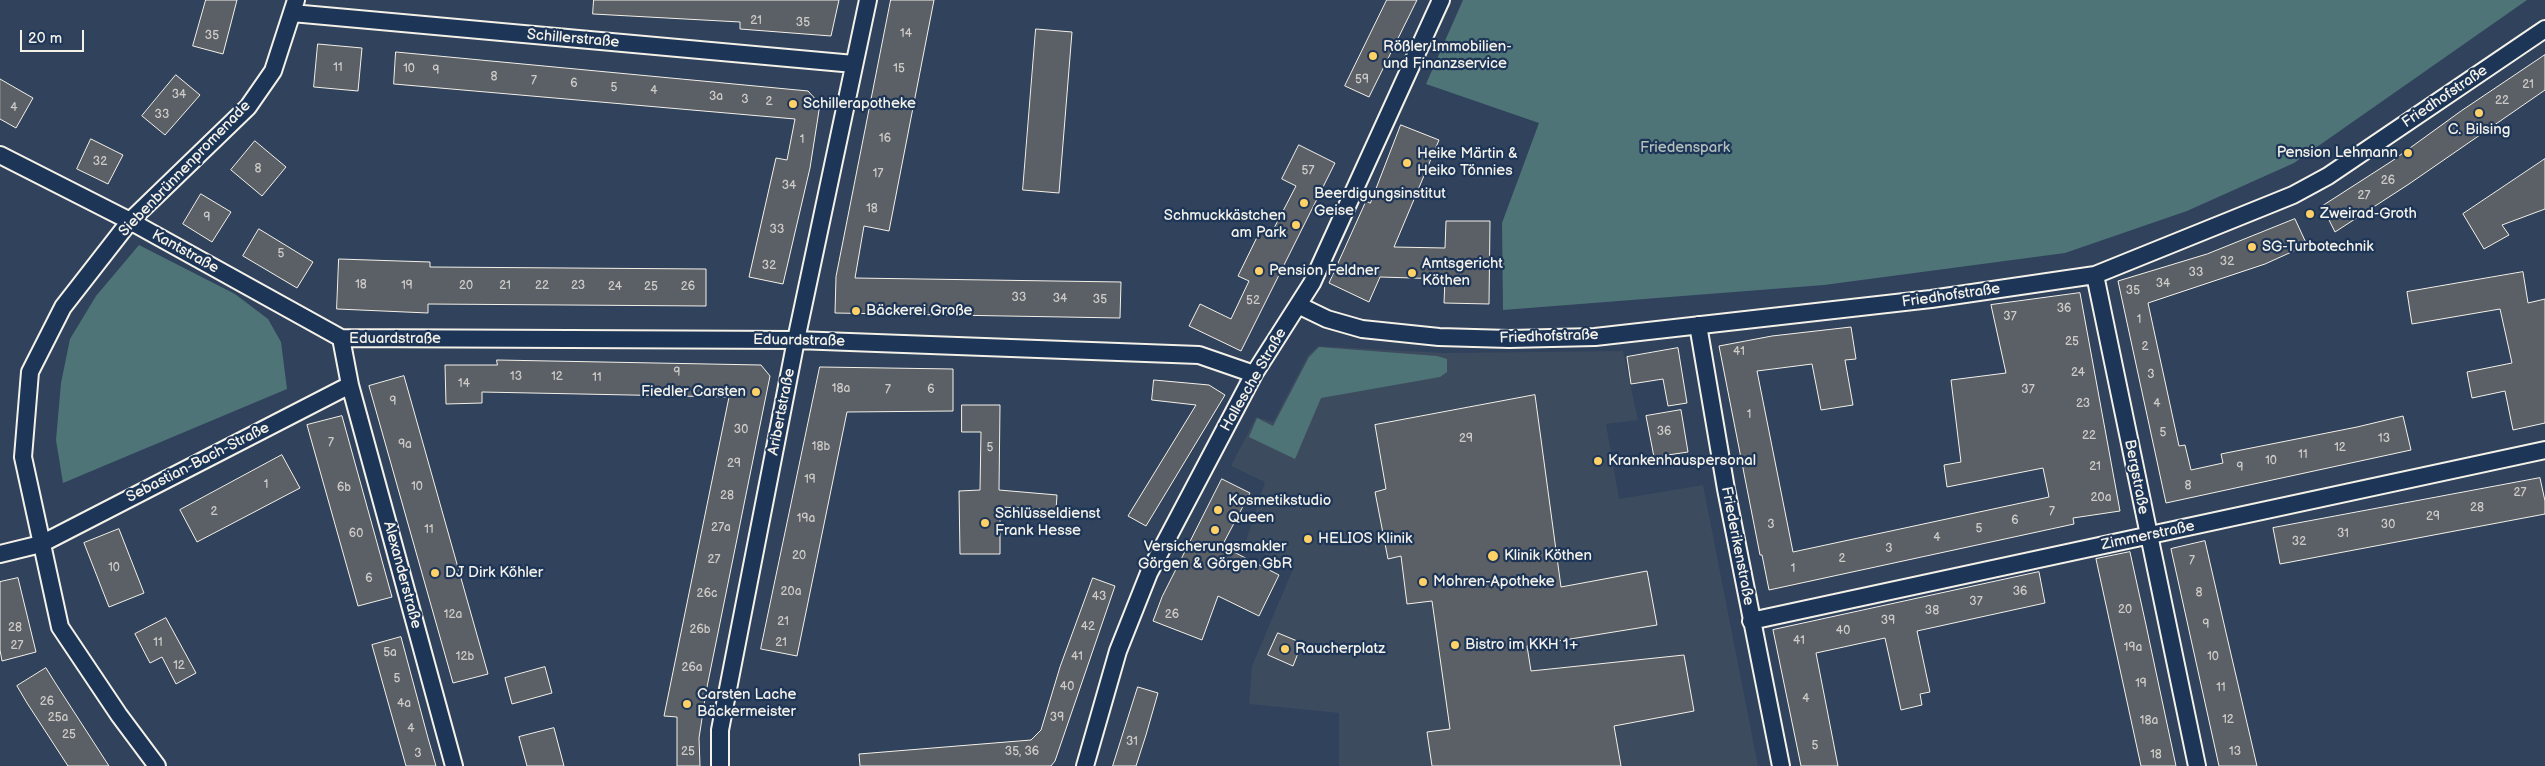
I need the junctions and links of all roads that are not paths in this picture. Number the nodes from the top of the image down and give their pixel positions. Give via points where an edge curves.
1 (868, 0) edge
2 (1441, 0) edge
3 (294, 7) edge
4 (2545, 29) edge
5 (854, 64) junction
6 (0, 155) edge
7 (130, 222) junction
8 (2095, 275) junction
9 (1298, 305) junction
10 (1698, 325) junction
11 (341, 338) junction
12 (796, 340) junction
13 (1254, 374) junction
14 (350, 385) junction
15 (2545, 450) edge
16 (2148, 536) junction
17 (41, 544) junction
18 (0, 554) edge
19 (1751, 621) junction
20 (157, 766) edge
21 (454, 766) edge
22 (720, 766) edge
23 (1085, 766) edge
24 (1781, 766) edge
25 (2197, 766) edge

1 - 5 street, Aribertstraße
2 - 9 street, Hallesche Straße via 1312,282
3 - 5 street, Schillerstraße
3 - 7 street, Siebenbrünnenpromenade via 273,71 248,107
4 - 8 street, Friedhofstraße via 2328,176 2294,195
5 - 12 street, Aribertstraße
6 - 7 street, Kantstraße
7 - 11 street, Kantstraße
7 - 17 street, Siebenbrünnenpromenade via 63,307 30,372 23,457
8 - 10 street, Friedhofstraße via 1931,299
8 - 16 street, Bergstraße
9 - 10 street, Friedhofstraße via 1327,319 1362,329 1461,338 1595,336
9 - 13 street, Hallesche Straße
10 - 19 street, Friederikenstraße
11 - 12 street, Eduardstraße
11 - 14 street
12 - 13 street, Eduardstraße via 1199,355
12 - 22 street, Aribertstraße via 720,730
13 - 23 street, Hallesche Straße via 1146,581 1118,651
14 - 17 street, Sebastian-Bach-Straße
14 - 21 street, Alexanderstraße
15 - 16 street, Zimmerstraße
16 - 19 street, Zimmerstraße
16 - 25 street, Bergstraße
17 - 18 street, Sebastian-Bach-Straße
17 - 20 street, Siebenbrünnenpromenade via 60,627
19 - 24 street, Friederikenstraße

